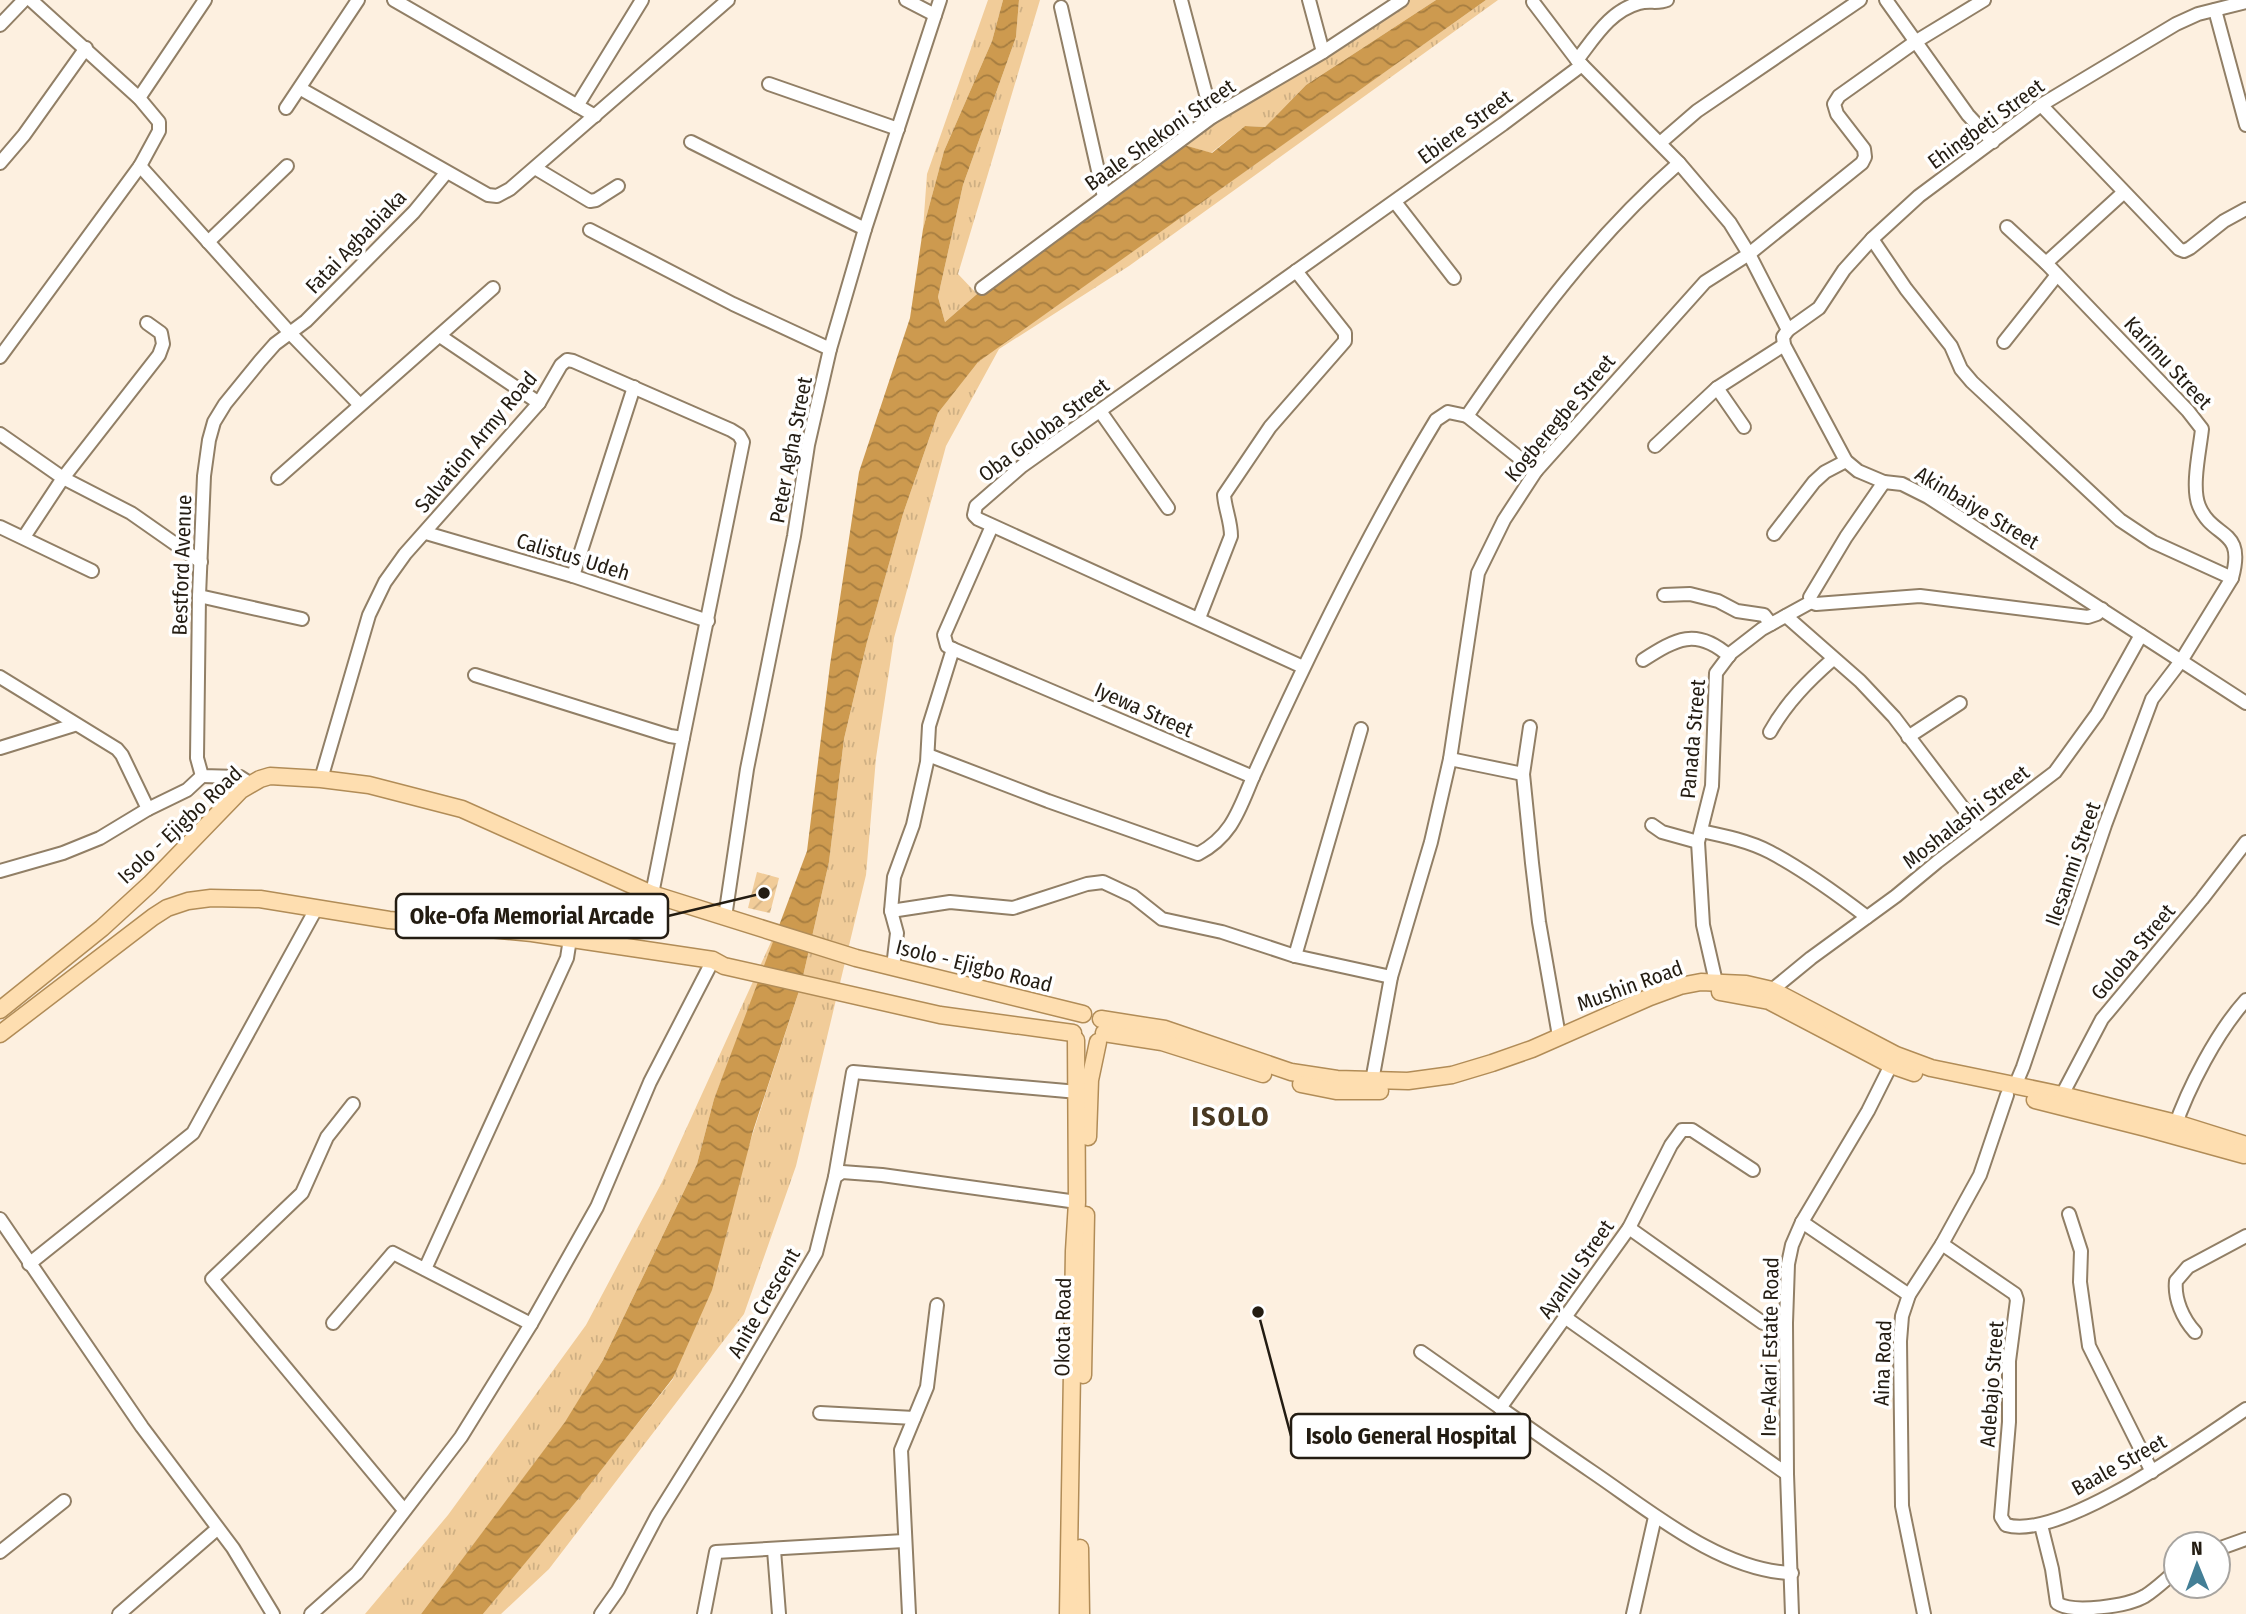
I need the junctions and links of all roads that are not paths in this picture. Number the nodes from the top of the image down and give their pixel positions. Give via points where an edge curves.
1 (24, 0) edge
2 (31, 0) edge
3 (205, 0) edge
4 (358, 0) edge
5 (394, 0) edge
6 (642, 0) edge
7 (727, 0) edge
8 (906, 0) edge
9 (940, 0) edge
10 (1181, 0) edge
11 (1309, 0) edge
12 (1402, 0) edge
13 (1667, 0) edge
14 (1860, 0) edge
15 (1886, 0) edge
16 (1984, 0) edge
17 (1533, 2) edge
18 (2246, 2) edge
19 (1061, 7) dead end
20 (2215, 10) junction
21 (935, 16) junction
22 (0, 25) edge
23 (1915, 42) junction
24 (86, 48) junction
25 (1323, 52) junction
26 (1580, 62) junction
27 (769, 84) dead end
28 (301, 89) junction
29 (2242, 97) edge
30 (139, 98) junction
31 (2041, 105) junction
32 (577, 106) junction
33 (286, 108) dead end
34 (595, 116) junction
35 (1212, 117) junction
36 (2246, 125) edge
37 (898, 129) junction
38 (691, 142) dead end
39 (1993, 142) junction
40 (1660, 143) junction
41 (0, 163) edge
42 (1679, 163) junction
43 (140, 166) junction
44 (288, 166) dead end
45 (535, 168) junction
46 (446, 173) junction
47 (618, 186) dead end
48 (2123, 192) junction
49 (1104, 197) junction
50 (1395, 202) junction
51 (2246, 209) edge
52 (1369, 219) joint
53 (2007, 228) dead end
54 (865, 229) junction
55 (590, 230) dead end
56 (1872, 239) junction
57 (208, 242) junction
58 (1749, 254) junction
59 (2046, 263) junction
60 (1296, 271) junction
61 (2057, 275) junction
62 (1454, 278) dead end
63 (493, 288) dead end
64 (982, 288) dead end
65 (148, 323) dead end
66 (1788, 330) junction
67 (290, 333) junction
68 (440, 336) junction
69 (2004, 342) dead end
70 (1784, 345) junction
71 (831, 349) junction
72 (0, 357) edge
73 (634, 387) junction
74 (1717, 388) junction
75 (539, 403) junction
76 (359, 404) junction
77 (1100, 411) junction
78 (1467, 416) junction
79 (1744, 427) dead end
80 (0, 435) edge
81 (1655, 446) dead end
82 (1846, 461) junction
83 (1536, 471) junction
84 (62, 478) junction
85 (278, 478) dead end
86 (1884, 482) junction
87 (1168, 508) dead end
88 (992, 526) junction
89 (0, 527) edge
90 (426, 533) junction
91 (1774, 534) dead end
92 (24, 537) junction
93 (201, 562) junction
94 (92, 571) dead end
95 (573, 576) junction
96 (2232, 578) junction
97 (1664, 595) dead end
98 (199, 596) junction
99 (1811, 602) junction
100 (2102, 609) junction
101 (1786, 616) junction
102 (1199, 618) junction
103 (302, 619) dead end
104 (708, 621) junction
105 (1771, 624) junction
106 (2141, 635) junction
107 (953, 649) junction
108 (1729, 656) junction
109 (1833, 659) junction
110 (1643, 660) dead end
111 (2180, 661) junction
112 (1303, 667) junction
113 (475, 675) dead end
114 (0, 677) edge
115 (1960, 703) dead end
116 (2246, 703) edge
117 (74, 724) junction
118 (1530, 727) dead end
119 (1361, 729) dead end
120 (1770, 732) dead end
121 (1909, 737) junction
122 (684, 738) junction
123 (0, 748) edge
124 (928, 755) junction
125 (1450, 759) junction
126 (1523, 774) junction
127 (202, 776) junction
128 (1253, 777) junction
129 (321, 779) junction
130 (251, 784) junction
131 (148, 809) junction
132 (1652, 825) dead end
133 (1979, 829) junction
134 (1700, 836) junction
135 (2246, 842) edge
136 (0, 871) edge
137 (138, 894) junction
138 (652, 894) junction
139 (316, 909) junction
140 (891, 911) junction
141 (1867, 916) junction
142 (153, 917) junction
143 (731, 919) junction
144 (570, 939) junction
145 (1295, 956) junction
146 (718, 963) junction
147 (893, 967) junction
148 (1391, 977) junction
149 (1716, 982) junction
150 (1772, 990) junction
151 (2246, 1000) edge
152 (0, 1010) edge
153 (1083, 1014) junction
154 (1101, 1032) junction
155 (0, 1034) edge
156 (1559, 1035) junction
157 (1075, 1037) junction
158 (1891, 1065) junction
159 (1372, 1081) junction
160 (2011, 1090) junction
161 (1078, 1093) junction
162 (2062, 1095) junction
163 (353, 1104) dead end
164 (2174, 1129) junction
165 (2246, 1145) edge
166 (2246, 1156) edge
167 (1753, 1170) dead end
168 (835, 1177) junction
169 (1077, 1202) junction
170 (2069, 1214) dead end
171 (0, 1219) edge
172 (1802, 1222) junction
173 (1629, 1228) junction
174 (2246, 1236) edge
175 (1942, 1244) junction
176 (29, 1264) junction
177 (425, 1269) junction
178 (1909, 1295) junction
179 (937, 1305) dead end
180 (1566, 1318) junction
181 (333, 1323) dead end
182 (1786, 1323) junction
183 (531, 1325) junction
184 (2195, 1332) dead end
185 (1421, 1352) dead end
186 (1500, 1408) junction
187 (2246, 1409) edge
188 (820, 1413) dead end
189 (914, 1418) junction
190 (2152, 1472) junction
191 (1787, 1474) junction
192 (64, 1501) dead end
193 (404, 1510) junction
194 (1655, 1517) junction
195 (2002, 1522) joint
196 (2041, 1525) junction
197 (217, 1529) junction
198 (904, 1541) junction
199 (774, 1550) junction
200 (0, 1552) edge
201 (1792, 1573) junction
202 (2162, 1582) edge
203 (119, 1614) edge
204 (273, 1614) edge
205 (311, 1614) edge
206 (601, 1614) edge
207 (704, 1614) edge
208 (779, 1614) edge
209 (909, 1614) edge
210 (1068, 1614) edge
211 (1081, 1614) edge
212 (1633, 1614) edge
213 (1792, 1614) edge
214 (1924, 1614) edge

1 - 22 street
2 - 24 street
3 - 30 street
4 - 28 street
5 - 32 street
6 - 32 street
7 - 34 street
8 - 21 street
9 - 21 street, Peter Agha Street
10 - 35 street
11 - 25 street
12 - 25 street, Baale Shekoni Street
13 - 26 street, Ebiere Street via 1624,8 1609,19
14 - 40 street via 1697,111
15 - 23 street
16 - 23 street
17 - 26 street
18 - 20 street, Ehingbeti Street
19 - 49 street
20 - 29 street
20 - 31 street, Ehingbeti Street via 2175,24
21 - 37 street, Peter Agha Street
23 - 39 street
23 - 58 street, Kogberegbe Street via 1834,104 1864,149 1862,163
24 - 30 street
24 - 41 street
25 - 35 street, Baale Shekoni Street
26 - 40 street
26 - 50 street, Ebiere Street
27 - 37 street
28 - 33 street
28 - 46 street
29 - 36 street
30 - 43 street via 159,122 159,131
31 - 39 street, Ehingbeti Street
31 - 48 street
32 - 34 street
34 - 45 street
35 - 49 street, Baale Shekoni Street
37 - 54 street, Peter Agha Street
38 - 54 street
39 - 56 street, Ehingbeti Street via 1919,196
40 - 42 street
42 - 58 street via 1730,223
42 - 78 street via 1641,196 1568,278
43 - 57 street
43 - 72 street
44 - 57 street
45 - 46 street via 497,196
45 - 47 street via 590,201
46 - 67 street, Fatai Agbabiaka via 414,212
48 - 51 street via 2184,251
48 - 59 street
49 - 64 street, Baale Shekoni Street
50 - 52 street, Ebiere Street
50 - 62 street
52 - 60 street, Oba Goloba Street
53 - 59 street, Karimu Street
54 - 71 street, Peter Agha Street
55 - 71 street
56 - 66 street, Ehingbeti Street via 1819,308
56 - 96 street via 1972,382 2120,520 2153,542
57 - 67 street
58 - 66 street
58 - 83 street, Kogberegbe Street via 1705,282
59 - 61 street, Karimu Street
60 - 77 street, Oba Goloba Street
60 - 102 street via 1345,333 1345,341 1270,427 1224,495 1231,536
61 - 69 street
61 - 96 street, Karimu Street via 2202,429 2196,488 2199,506 2239,550
63 - 68 street
65 - 84 street via 161,333 159,355
66 - 70 street
67 - 76 street
67 - 93 street, Bestford Avenue via 260,361 214,422 204,476
68 - 75 street
68 - 76 street
70 - 74 street
70 - 82 street
71 - 143 street, Peter Agha Street via 808,445 747,769
73 - 75 street, Salvation Army Road via 567,360
73 - 95 street
73 - 104 street, Salvation Army Road via 731,430 743,442
74 - 79 street
74 - 81 street
75 - 90 street, Salvation Army Road
76 - 85 street
77 - 87 street
77 - 88 street, Oba Goloba Street via 1022,466 976,506 974,515
78 - 83 street
78 - 112 street via 1448,412 1436,419 1368,538
80 - 84 street
82 - 86 street, Akinbaiye Street
82 - 91 street via 1814,482
83 - 125 street, Kogberegbe Street via 1504,520 1478,573
84 - 92 street
84 - 93 street via 131,513
86 - 99 street via 1846,537
86 - 100 street, Akinbaiye Street via 1902,484 1927,497
88 - 102 street
88 - 107 street via 944,635
89 - 92 street
90 - 95 street, Calistus Udeh
90 - 129 street, Salvation Army Road via 385,582 369,615
92 - 94 street
93 - 98 street, Bestford Avenue
95 - 104 street, Calistus Udeh
96 - 111 street, Karimu Street
97 - 105 street via 1690,594 1718,601 1737,611 1764,615
98 - 103 street
98 - 127 street, Bestford Avenue via 197,758
99 - 100 street via 1920,596 2088,617
99 - 101 street, Panada Street
100 - 106 street, Akinbaiye Street
101 - 105 street, Panada Street
101 - 109 street
102 - 112 street
104 - 122 street
105 - 108 street, Panada Street
106 - 111 street, Akinbaiye Street
106 - 133 street, Moshalashi Street via 2097,714 2055,772
107 - 124 street via 929,726
107 - 128 street, Iyewa Street
108 - 110 street via 1710,642 1688,637
108 - 134 street, Panada Street via 1714,682 1712,786
109 - 120 street via 1806,682
109 - 121 street via 1860,681
111 - 116 street, Akinbaiye Street
111 - 160 street, Ilesanmi Street via 2152,699 2023,1068
112 - 128 street
113 - 122 street
114 - 117 street
115 - 121 street
117 - 123 street
117 - 131 street via 122,755
118 - 126 street
119 - 145 street
121 - 133 street
122 - 138 street
124 - 128 street via 1198,854 1231,828
124 - 140 street via 913,824 894,877
125 - 126 street
125 - 148 street, Kogberegbe Street
126 - 156 street via 1539,922
127 - 130 street via 240,777
127 - 131 street via 187,790
129 - 130 main road, Isolo - Ejigbo Road via 270,776
129 - 138 main road, Isolo - Ejigbo Road via 381,787 462,809
130 - 137 main road, Isolo - Ejigbo Road
131 - 136 street via 100,838
132 - 134 street via 1662,832
133 - 141 street, Moshalashi Street
134 - 141 street via 1740,840 1769,852
134 - 149 street, Panada Street via 1703,925
135 - 162 street, Goloba Street via 2102,1019
137 - 142 main road
137 - 152 main road, Isolo - Ejigbo Road
138 - 143 main road, Isolo - Ejigbo Road
139 - 142 main road via 260,899 211,898 188,901
139 - 144 main road
139 - 176 street via 193,1133
140 - 145 street via 950,902 1013,908 1103,882 1133,896 1162,919 1222,932
140 - 147 street via 898,933
141 - 150 street, Moshalashi Street
142 - 155 main road
143 - 147 main road, Isolo - Ejigbo Road
144 - 146 main road
144 - 177 street via 567,958
145 - 148 street
146 - 157 main road via 940,1015
146 - 183 street via 650,1083 597,1207
147 - 153 main road, Isolo - Ejigbo Road
148 - 159 street, Kogberegbe Street
149 - 150 main road, Mushin Road
149 - 156 main road, Mushin Road via 1681,986
150 - 160 main road, Mushin Road via 1896,1055
151 - 164 street via 2197,1076
153 - 154 main road via 1092,1014
153 - 157 main road via 1073,1024
154 - 157 main road via 1089,1045
154 - 158 main road, Mushin Road via 1162,1042 1248,1070 1336,1091 1408,1090 1494,1074 1653,1006 1701,992 1720,992 1769,1001
154 - 159 main road, Mushin Road via 1165,1029 1291,1072
154 - 211 main road, Okota Road via 1090,1080 1088,1130
156 - 159 main road, Mushin Road via 1452,1075
157 - 161 main road
158 - 160 main road, Mushin Road via 1929,1078
158 - 172 street, Ire-Akari Estate Road
160 - 162 main road, Mushin Road
160 - 164 main road, Mushin Road via 2073,1109
160 - 175 street, Aina Road via 1980,1175
161 - 168 street, Anite Crescent via 853,1072
161 - 169 main road
162 - 164 main road, Mushin Road
163 - 193 street via 327,1137 302,1193 212,1279
164 - 165 main road, Mushin Road
164 - 166 main road, Mushin Road
167 - 173 street, Ayanlu Street via 1692,1129 1682,1130
168 - 169 street via 842,1172 883,1175
168 - 206 street, Anite Crescent via 816,1253
169 - 210 main road
170 - 190 street via 2081,1251 2080,1282 2089,1346
171 - 176 street
172 - 178 street
172 - 182 street, Ire-Akari Estate Road via 1788,1264
173 - 180 street, Ayanlu Street
173 - 182 street via 1763,1323
174 - 184 street via 2189,1267 2176,1281 2176,1296
175 - 178 street, Aina Road
175 - 195 street, Adebajo Street via 2015,1294 2017,1300
176 - 197 street
177 - 181 street via 393,1253
177 - 183 street
178 - 214 street, Aina Road via 1900,1341 1902,1506
179 - 189 street via 927,1387
180 - 186 street, Ayanlu Street
180 - 191 street
182 - 191 street, Ire-Akari Estate Road
183 - 193 street via 461,1437
185 - 186 street
186 - 194 street
187 - 190 street, Baale Street
188 - 189 street
189 - 198 street via 901,1450
190 - 196 street, Baale Street
191 - 201 street, Ire-Akari Estate Road
192 - 200 street
193 - 205 street via 357,1573
194 - 201 street via 1740,1563
194 - 212 street
195 - 196 street, Baale Street
196 - 202 street via 2057,1603 2063,1607 2133,1601
197 - 203 street
197 - 204 street
198 - 199 street
198 - 209 street
199 - 207 street via 716,1552
199 - 208 street
201 - 213 street, Ire-Akari Estate Road

